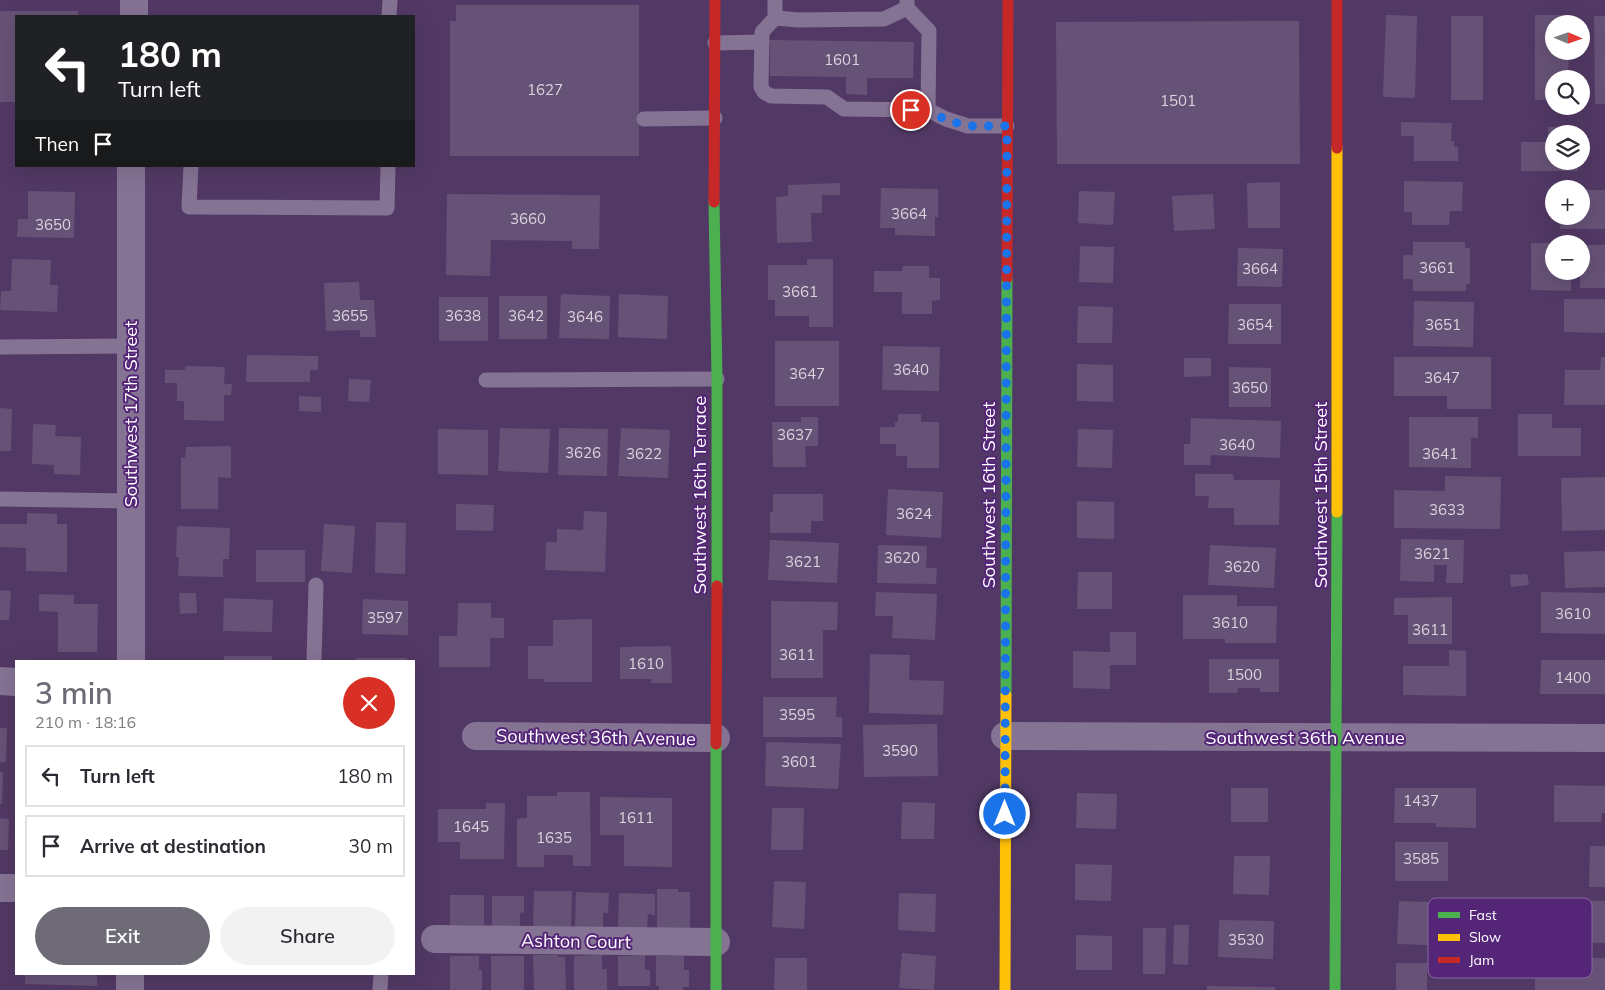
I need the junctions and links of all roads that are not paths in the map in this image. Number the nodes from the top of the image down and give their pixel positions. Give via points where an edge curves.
1 (134, 0) edge
2 (390, 0) edge
3 (715, 0) edge
4 (775, 0) edge
5 (1008, 0) edge
6 (1337, 0) edge
7 (907, 4) edge
8 (134, 15) edge
9 (389, 15) edge
10 (775, 18) junction
11 (762, 42) junction
12 (715, 43) junction
13 (928, 110) junction
14 (715, 118) junction
15 (644, 119) dead end
16 (1007, 126) junction
17 (131, 167) edge
18 (191, 167) edge
19 (388, 167) edge
20 (130, 346) junction
21 (0, 347) edge
22 (717, 379) junction
23 (486, 380) dead end
24 (0, 500) edge
25 (131, 501) junction
26 (316, 585) dead end
27 (131, 660) edge
28 (314, 660) edge
29 (0, 681) edge
30 (15, 682) edge
31 (476, 736) dead end
32 (1005, 736) junction
33 (1336, 736) junction
34 (716, 738) junction
35 (1605, 738) edge
36 (0, 888) edge
37 (15, 888) edge
38 (435, 939) dead end
39 (716, 942) junction
40 (130, 975) edge
41 (380, 975) edge
42 (130, 990) edge
43 (380, 990) edge
44 (716, 990) edge
45 (1005, 990) edge
46 (1335, 990) edge

1 - 8 street
2 - 9 lane
3 - 12 street, Southwest 16th Terrace
4 - 10 lane
5 - 16 street, Southwest 16th Street
6 - 33 street, Southwest 15th Street
7 - 10 lane via 884,20
7 - 13 lane via 929,31
10 - 11 lane via 762,32
11 - 12 lane
11 - 13 lane via 762,87 771,96 827,97 844,109
12 - 14 street, Southwest 16th Terrace
13 - 16 lane via 946,120 968,126
14 - 15 lane
14 - 22 street, Southwest 16th Terrace
16 - 32 street, Southwest 16th Street
17 - 20 street, Southwest 17th Street
18 - 19 lane via 189,207 387,208
20 - 21 lane
20 - 25 street, Southwest 17th Street
22 - 23 lane
22 - 34 street, Southwest 16th Terrace
24 - 25 lane
25 - 27 street, Southwest 17th Street
26 - 28 lane
29 - 30 street
31 - 34 street, Southwest 36th Avenue
32 - 33 street, Southwest 36th Avenue
32 - 45 street, Southwest 16th Street
33 - 35 street, Southwest 36th Avenue
33 - 46 street, Southwest 15th Street
34 - 39 street, Southwest 16th Terrace
36 - 37 street
38 - 39 street, Ashton Court
39 - 44 street, Southwest 16th Terrace
40 - 42 street
41 - 43 lane

